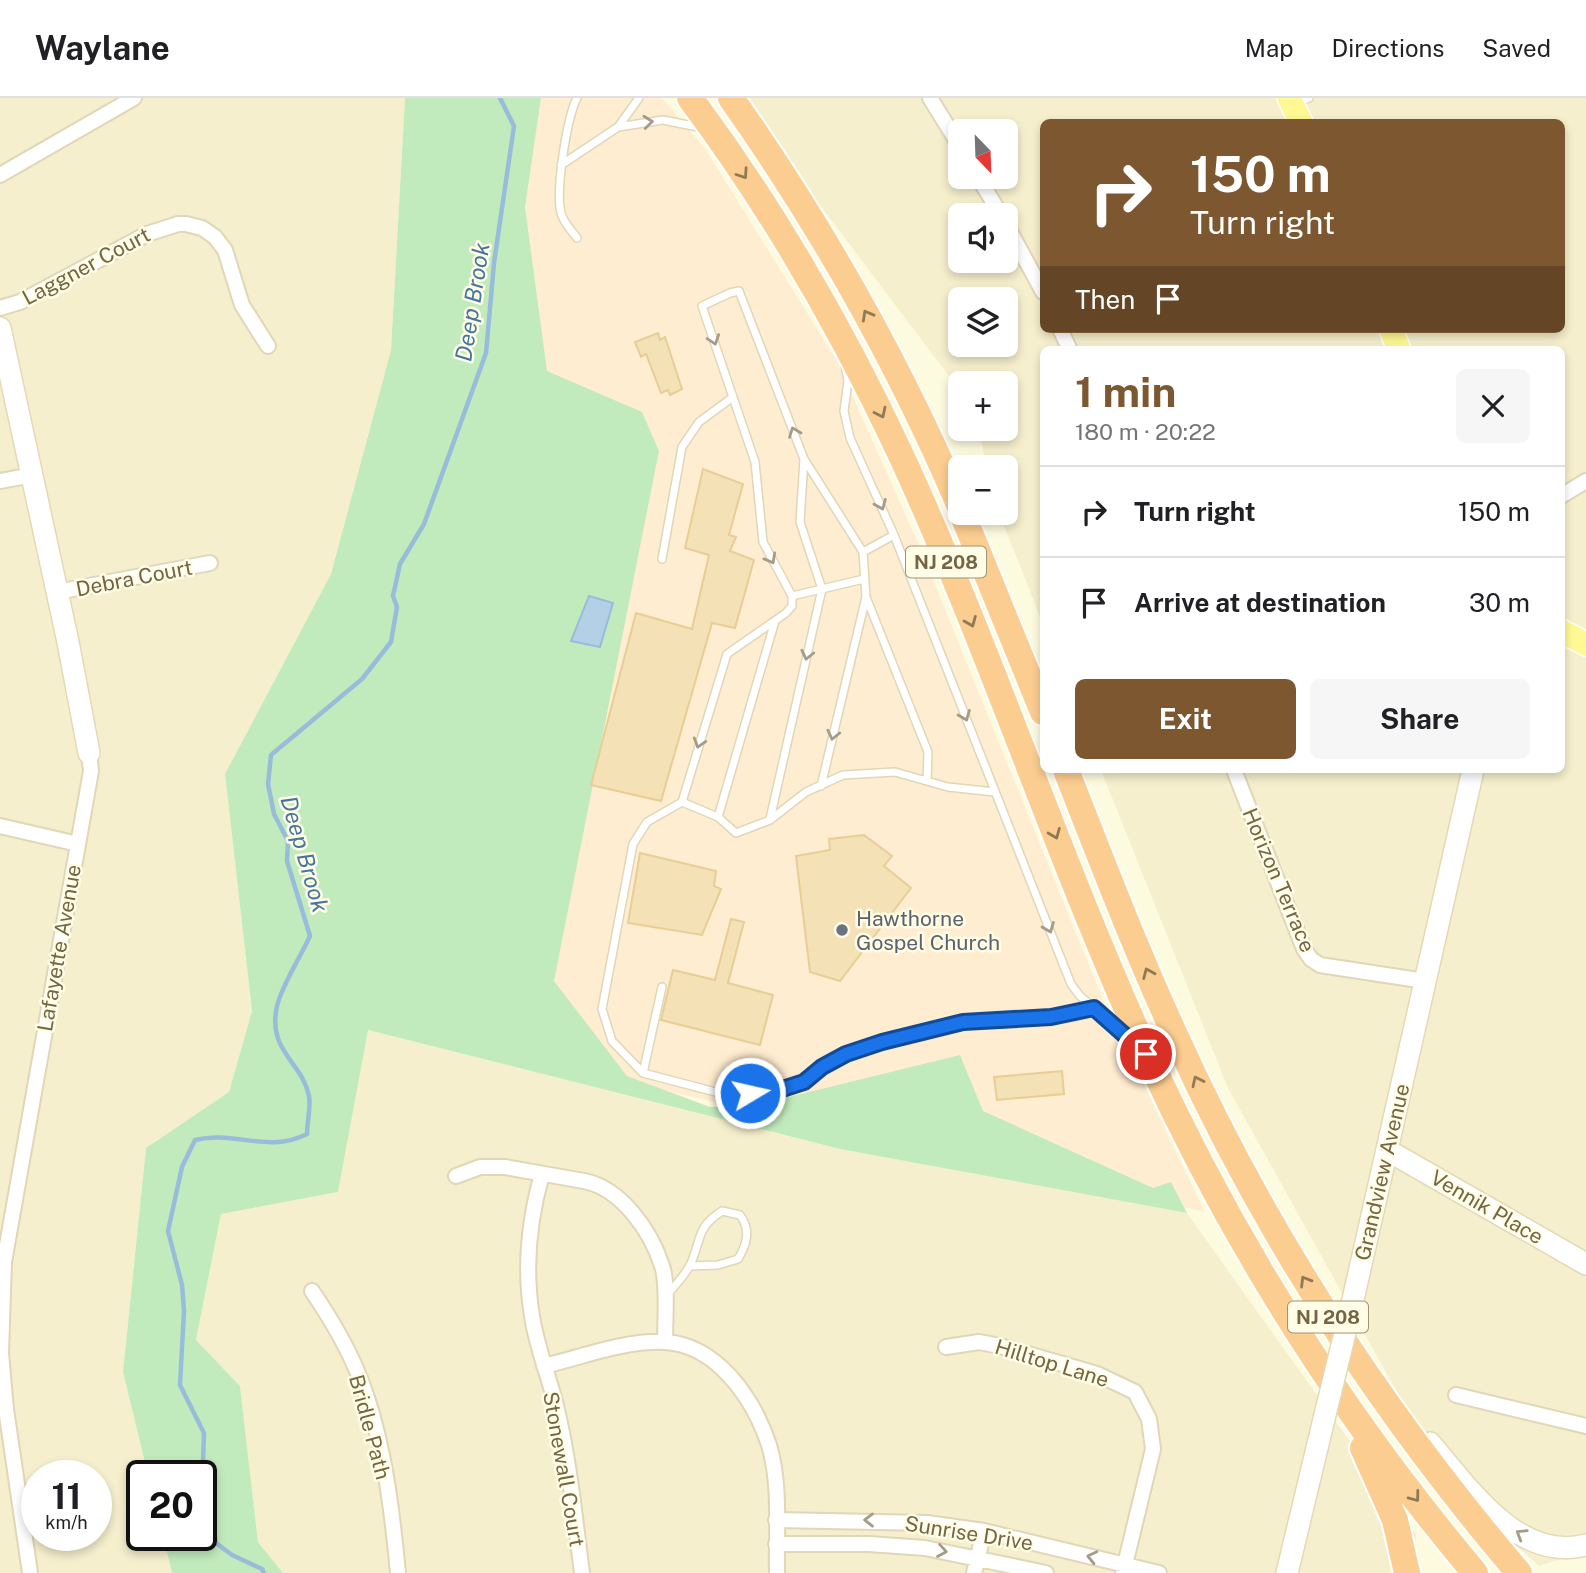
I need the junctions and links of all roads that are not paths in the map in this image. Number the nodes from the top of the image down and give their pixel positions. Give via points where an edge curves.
1 (134, 98) edge
2 (577, 98) edge
3 (639, 98) edge
4 (690, 98) edge
5 (731, 98) edge
6 (930, 98) edge
7 (618, 127) junction
8 (948, 128) edge
9 (713, 130) junction
10 (561, 165) junction
11 (0, 175) edge
12 (577, 238) dead end
13 (1018, 246) edge
14 (1040, 286) edge
15 (822, 302) junction
16 (0, 308) edge
17 (0, 328) edge
18 (268, 346) dead end
19 (733, 397) junction
20 (804, 459) junction
21 (32, 475) junction
22 (948, 480) edge
23 (0, 481) edge
24 (1586, 481) edge
25 (1565, 494) edge
26 (968, 525) edge
27 (894, 535) junction
28 (863, 552) junction
29 (662, 559) dead end
30 (210, 563) dead end
31 (864, 579) junction
32 (822, 589) junction
33 (57, 593) junction
34 (792, 596) junction
35 (866, 597) junction
36 (775, 621) junction
37 (1565, 633) edge
38 (1586, 644) edge
39 (1040, 705) edge
40 (89, 753) joint
41 (1067, 773) edge
42 (1235, 773) edge
43 (1472, 773) edge
44 (927, 781) junction
45 (821, 786) junction
46 (995, 792) junction
47 (682, 802) junction
48 (718, 817) junction
49 (769, 820) junction
50 (0, 826) edge
51 (78, 844) junction
52 (1425, 981) junction
53 (662, 987) dead end
54 (1094, 1008) junction
55 (1146, 1054) junction
56 (643, 1073) junction
57 (1387, 1150) junction
58 (542, 1174) junction
59 (456, 1176) dead end
60 (1586, 1264) edge
61 (690, 1266) junction
62 (312, 1291) dead end
63 (664, 1299) junction
64 (665, 1342) junction
65 (946, 1347) dead end
66 (1348, 1348) junction
67 (1318, 1363) junction
68 (544, 1366) junction
69 (1456, 1395) dead end
70 (1586, 1426) edge
71 (776, 1520) junction
72 (984, 1531) junction
73 (776, 1544) junction
74 (1586, 1545) edge
75 (978, 1557) junction
76 (1124, 1569) edge
77 (30, 1573) edge
78 (398, 1573) edge
79 (582, 1573) edge
80 (777, 1573) edge
81 (974, 1573) edge
82 (1046, 1573) edge
83 (1159, 1573) edge
84 (1287, 1573) edge
85 (1407, 1573) edge
86 (1475, 1573) edge
87 (1519, 1573) edge

1 - 11 street
2 - 10 lane
3 - 7 lane
4 - 9 highway, NJ 208
22 -> 5 highway, NJ 208 via 851,285
6 - 8 street
7 -> 9 lane via 663,121
7 - 10 lane
9 -> 15 highway, NJ 208
10 - 12 lane via 561,215
13 - 14 street
15 -> 27 lane via 848,381 845,423
15 -> 55 highway, NJ 208 via 920,499
16 - 18 street, Laggner Court via 20,302 158,229 186,224 215,237 225,250 242,305
17 - 21 street, Lafayette Avenue
20 -> 19 lane via 740,291 702,306
19 - 29 lane via 699,422 682,447
19 -> 34 lane via 755,462 762,542
20 - 28 lane
20 - 32 lane via 800,522
21 - 23 street
21 - 33 street, Lafayette Avenue
24 - 25 street
26 - 39 highway, NJ 208
27 - 28 lane
27 -> 46 lane
28 - 31 lane
30 - 33 street, Debra Court
31 - 32 lane
31 - 35 lane
32 - 34 lane
32 -> 49 lane
33 - 40 street, Lafayette Avenue
34 - 36 lane via 792,606
35 - 44 lane via 928,752
35 -> 45 lane
36 -> 47 lane via 727,654
36 - 48 lane
37 - 38 main road
40 - 51 street, Lafayette Avenue via 91,771
66 -> 41 highway, NJ 208 via 1261,1205 1197,1081
42 - 52 street, Horizon Terrace via 1311,959 1320,965
43 - 52 street, Grandview Avenue
44 - 45 lane via 895,772 843,775
44 - 46 lane
45 - 49 lane
46 -> 54 lane via 1071,984
47 - 48 lane
47 - 56 lane via 647,822 633,844 602,1009 612,1041
48 - 49 lane via 736,833
50 - 51 street
51 - 77 street, Lafayette Avenue via 4,1262 1,1341 5,1397
52 - 57 street, Grandview Avenue
53 - 56 lane
54 - 55 lane
54 - 56 lane via 1051,1017 963,1022 882,1042 846,1054 804,1082 773,1092 727,1095
55 - 67 highway, NJ 208 via 1226,1211
57 - 60 street, Vennik Place
57 - 84 street, Grandview Avenue, bridge
58 - 59 street via 480,1167
58 - 63 street via 594,1183 633,1210 663,1267
58 - 68 street, Stonewall Court via 532,1207 528,1275 532,1318
61 - 61 lane via 708,1220 722,1211 740,1214 747,1237 738,1259
61 - 63 lane
62 - 78 street, Bridle Path via 337,1329 361,1381 377,1435
63 - 64 street
64 - 68 street
64 - 71 street via 710,1358 743,1393 769,1447
65 - 76 street, Hilltop Lane via 979,1342 1000,1346 1097,1374 1135,1392 1149,1419 1153,1449
74 -> 66 street via 1545,1545 1502,1521
66 - 87 highway, NJ 208 via 1451,1490
67 - 85 highway via 1387,1499
67 -> 86 highway, NJ 208
68 - 79 street, Stonewall Court via 558,1413
69 - 70 street
72 -> 71 street, Sunrise Drive via 892,1521
71 - 73 street
72 - 75 street
76 -> 72 street, Sunrise Drive
73 -> 75 street, Sunrise Drive via 869,1544
73 - 80 street
75 - 81 street
75 - 82 street, Sunrise Drive
76 - 83 street, Sunrise Drive

